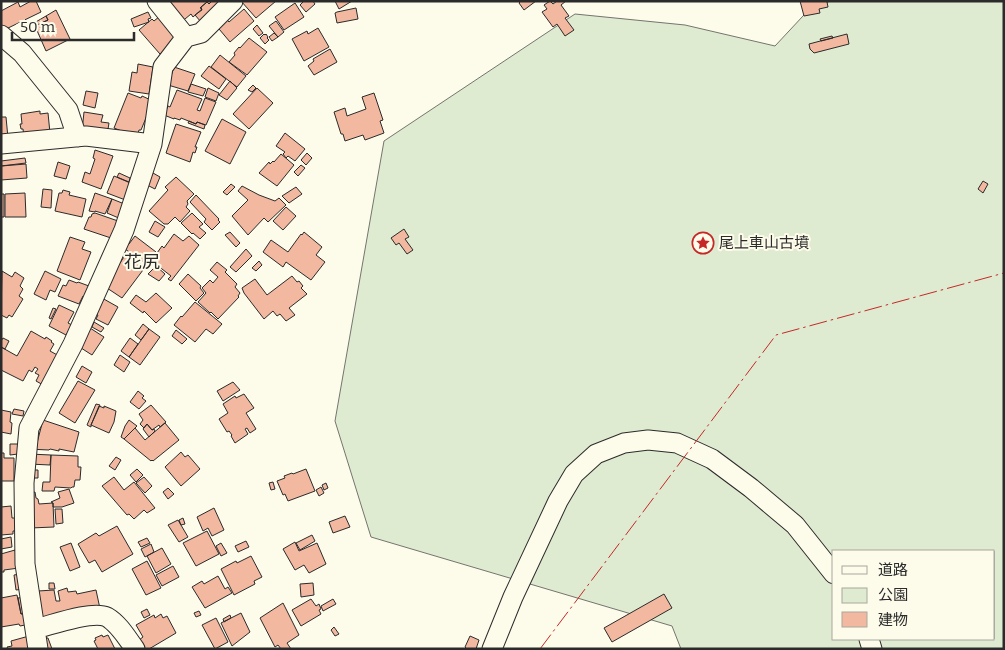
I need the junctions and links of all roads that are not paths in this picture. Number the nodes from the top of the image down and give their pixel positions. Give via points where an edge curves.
1 (157, 1) edge
2 (232, 1) edge
3 (1, 35) edge
4 (186, 36) junction
5 (77, 137) junction
6 (1, 144) edge
7 (152, 144) junction
8 (832, 572) edge
9 (35, 629) junction
10 (38, 649) edge
11 (135, 649) edge
12 (492, 649) edge

1 - 4 street
2 - 4 street via 201,33
3 - 5 street via 22,53 68,110
4 - 7 street via 163,67
5 - 6 street
5 - 7 street
7 - 9 street via 124,230 73,344 29,428 24,483 25,564
8 - 12 street via 795,526 712,459 677,443 648,440 624,443 596,454 574,474 513,597
9 - 10 street
9 - 11 street via 87,615 106,617 122,629

